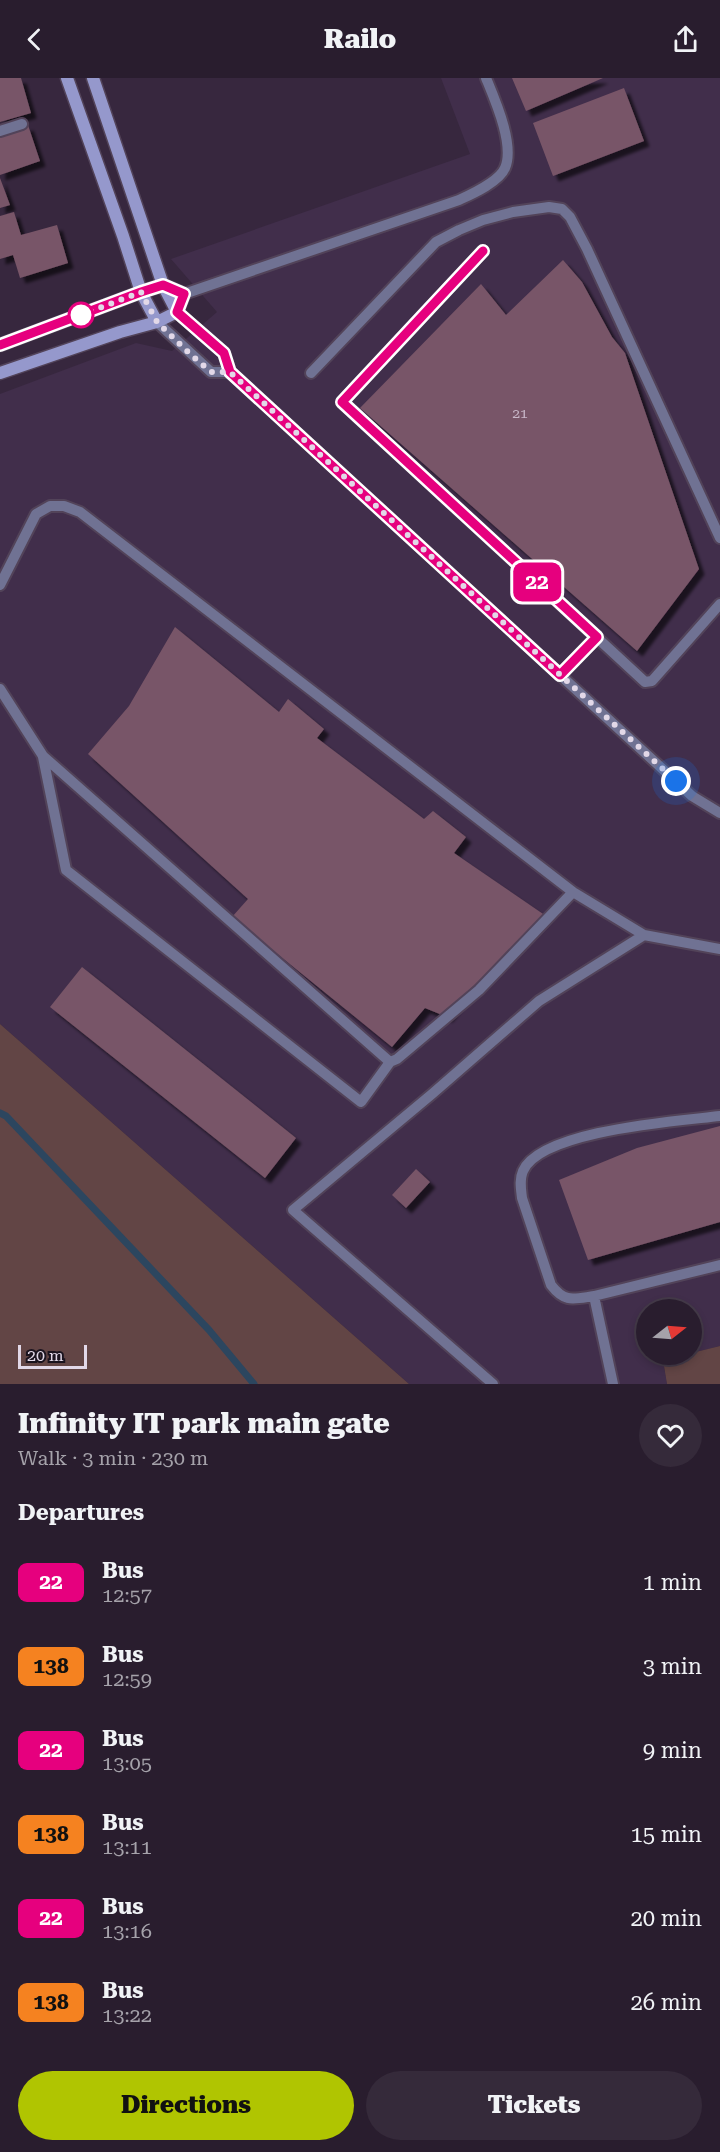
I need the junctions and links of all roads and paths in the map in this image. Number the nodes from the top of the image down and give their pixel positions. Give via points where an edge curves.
1 (67, 78) edge
2 (93, 78) edge
3 (486, 78) edge
4 (22, 124) dead end
5 (0, 131) edge
6 (483, 251) dead end
7 (163, 285) junction
8 (141, 292) junction
9 (184, 294) junction
10 (177, 312) junction
11 (157, 322) junction
12 (0, 345) edge
13 (230, 372) junction
14 (0, 373) edge
15 (311, 374) dead end
16 (720, 538) edge
17 (0, 585) edge
18 (720, 604) edge
19 (597, 637) junction
20 (560, 675) junction
21 (0, 689) edge
22 (43, 756) junction
23 (720, 813) edge
24 (573, 892) junction
25 (645, 935) junction
26 (720, 949) edge
27 (390, 1062) junction
28 (720, 1116) edge
29 (720, 1265) edge
30 (594, 1296) junction
31 (493, 1384) edge
32 (613, 1384) edge

1 - 8 main road
2 - 7 main road
3 - 9 lane via 500,111 508,145 505,169 486,187 459,200
4 - 5 lane
6 - 19 lane via 342,402
7 - 8 main road
7 - 9 main road
7 - 10 main road
8 - 11 main road
8 - 12 main road
9 - 10 main road
10 - 11 main road
10 - 13 lane via 224,353
11 - 13 lane via 211,372
11 - 14 main road
13 - 20 lane
15 - 16 lane via 436,242 483,220 513,212 549,207 562,210 587,249
17 - 24 lane via 36,514 50,506 80,512
18 - 19 lane via 650,682 645,682
19 - 20 lane
20 - 23 lane via 692,796
21 - 22 lane
22 - 27 lane
22 - 27 lane via 66,870 361,1102
24 - 25 lane
24 - 27 lane via 479,990
25 - 26 lane
25 - 31 lane via 539,1001 293,1210
28 - 30 lane via 600,1132 554,1146 524,1169 522,1198 551,1285 560,1296
29 - 30 lane
30 - 32 lane

